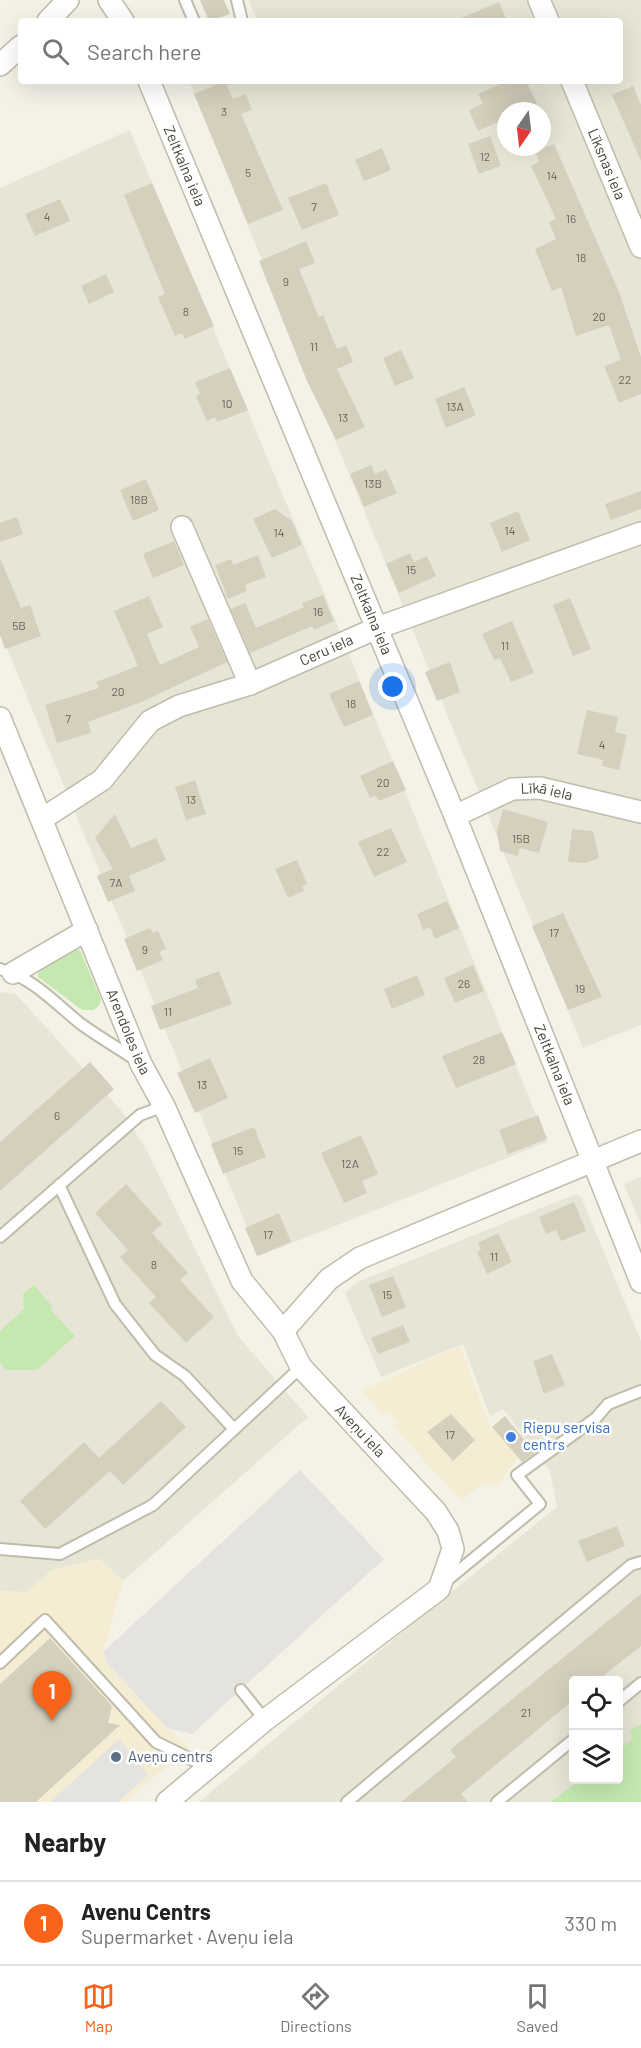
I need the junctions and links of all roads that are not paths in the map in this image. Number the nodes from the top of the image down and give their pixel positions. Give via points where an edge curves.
1 (68, 0) edge
2 (109, 0) edge
3 (184, 0) edge
4 (237, 0) edge
5 (539, 0) edge
6 (51, 18) edge
7 (121, 18) edge
8 (193, 18) edge
9 (241, 18) edge
10 (547, 18) edge
11 (18, 49) edge
12 (0, 65) edge
13 (150, 84) edge
14 (573, 84) edge
15 (641, 248) edge
16 (182, 526) dead end
17 (641, 533) edge
18 (377, 628) junction
19 (250, 684) junction
20 (0, 718) edge
21 (641, 812) edge
22 (454, 816) junction
23 (42, 819) junction
24 (87, 930) junction
25 (7, 971) edge
26 (141, 1064) junction
27 (164, 1106) junction
28 (641, 1141) edge
29 (592, 1160) junction
30 (59, 1185) junction
31 (0, 1237) edge
32 (641, 1282) edge
33 (283, 1331) junction
34 (301, 1366) junction
35 (641, 1390) edge
36 (233, 1428) junction
37 (0, 1549) edge
38 (641, 1562) edge
39 (438, 1589) junction
40 (0, 1664) edge
41 (641, 1683) edge
42 (241, 1690) dead end
43 (623, 1698) edge
44 (265, 1720) junction
45 (569, 1742) edge
46 (209, 1768) junction
47 (168, 1802) edge
48 (347, 1802) edge
49 (497, 1802) edge

1 - 6 street
2 - 7 street
3 - 8 lane
4 - 9 lane
5 - 10 street
11 - 12 street
13 - 18 street, Zeltkalna iela
14 - 15 street, Līksnas iela
16 - 19 street
17 - 18 street, Ceru iela
18 - 19 street, Ceru iela
18 - 22 street, Zeltkalna iela
19 - 23 street, Ceru iela via 179,706 150,721 102,780
20 - 23 street, Arendoles iela
21 - 22 street, Līkā iela via 540,788 512,789
22 - 29 street, Zeltkalna iela
23 - 24 street, Arendoles iela
24 - 25 street
24 - 26 street, Arendoles iela
25 - 26 lane
26 - 27 street, Arendoles iela
27 - 30 lane via 140,1115
27 - 33 street, Arendoles iela via 242,1281
28 - 29 street
29 - 32 street, Zeltkalna iela
29 - 33 street via 360,1258 329,1279
30 - 31 lane
30 - 36 lane via 115,1304 155,1355 185,1376
33 - 34 street, Aveņu iela
34 - 36 lane
34 - 39 street, Aveņu iela via 436,1512 448,1530 453,1549
35 - 39 lane via 608,1404 596,1418 517,1475 540,1504
36 - 37 lane via 143,1511 60,1554
38 - 48 lane via 632,1565
39 - 44 street
40 - 46 lane via 45,1620 156,1742
41 - 43 lane
42 - 44 lane
44 - 46 street
45 - 49 lane
46 - 47 street

